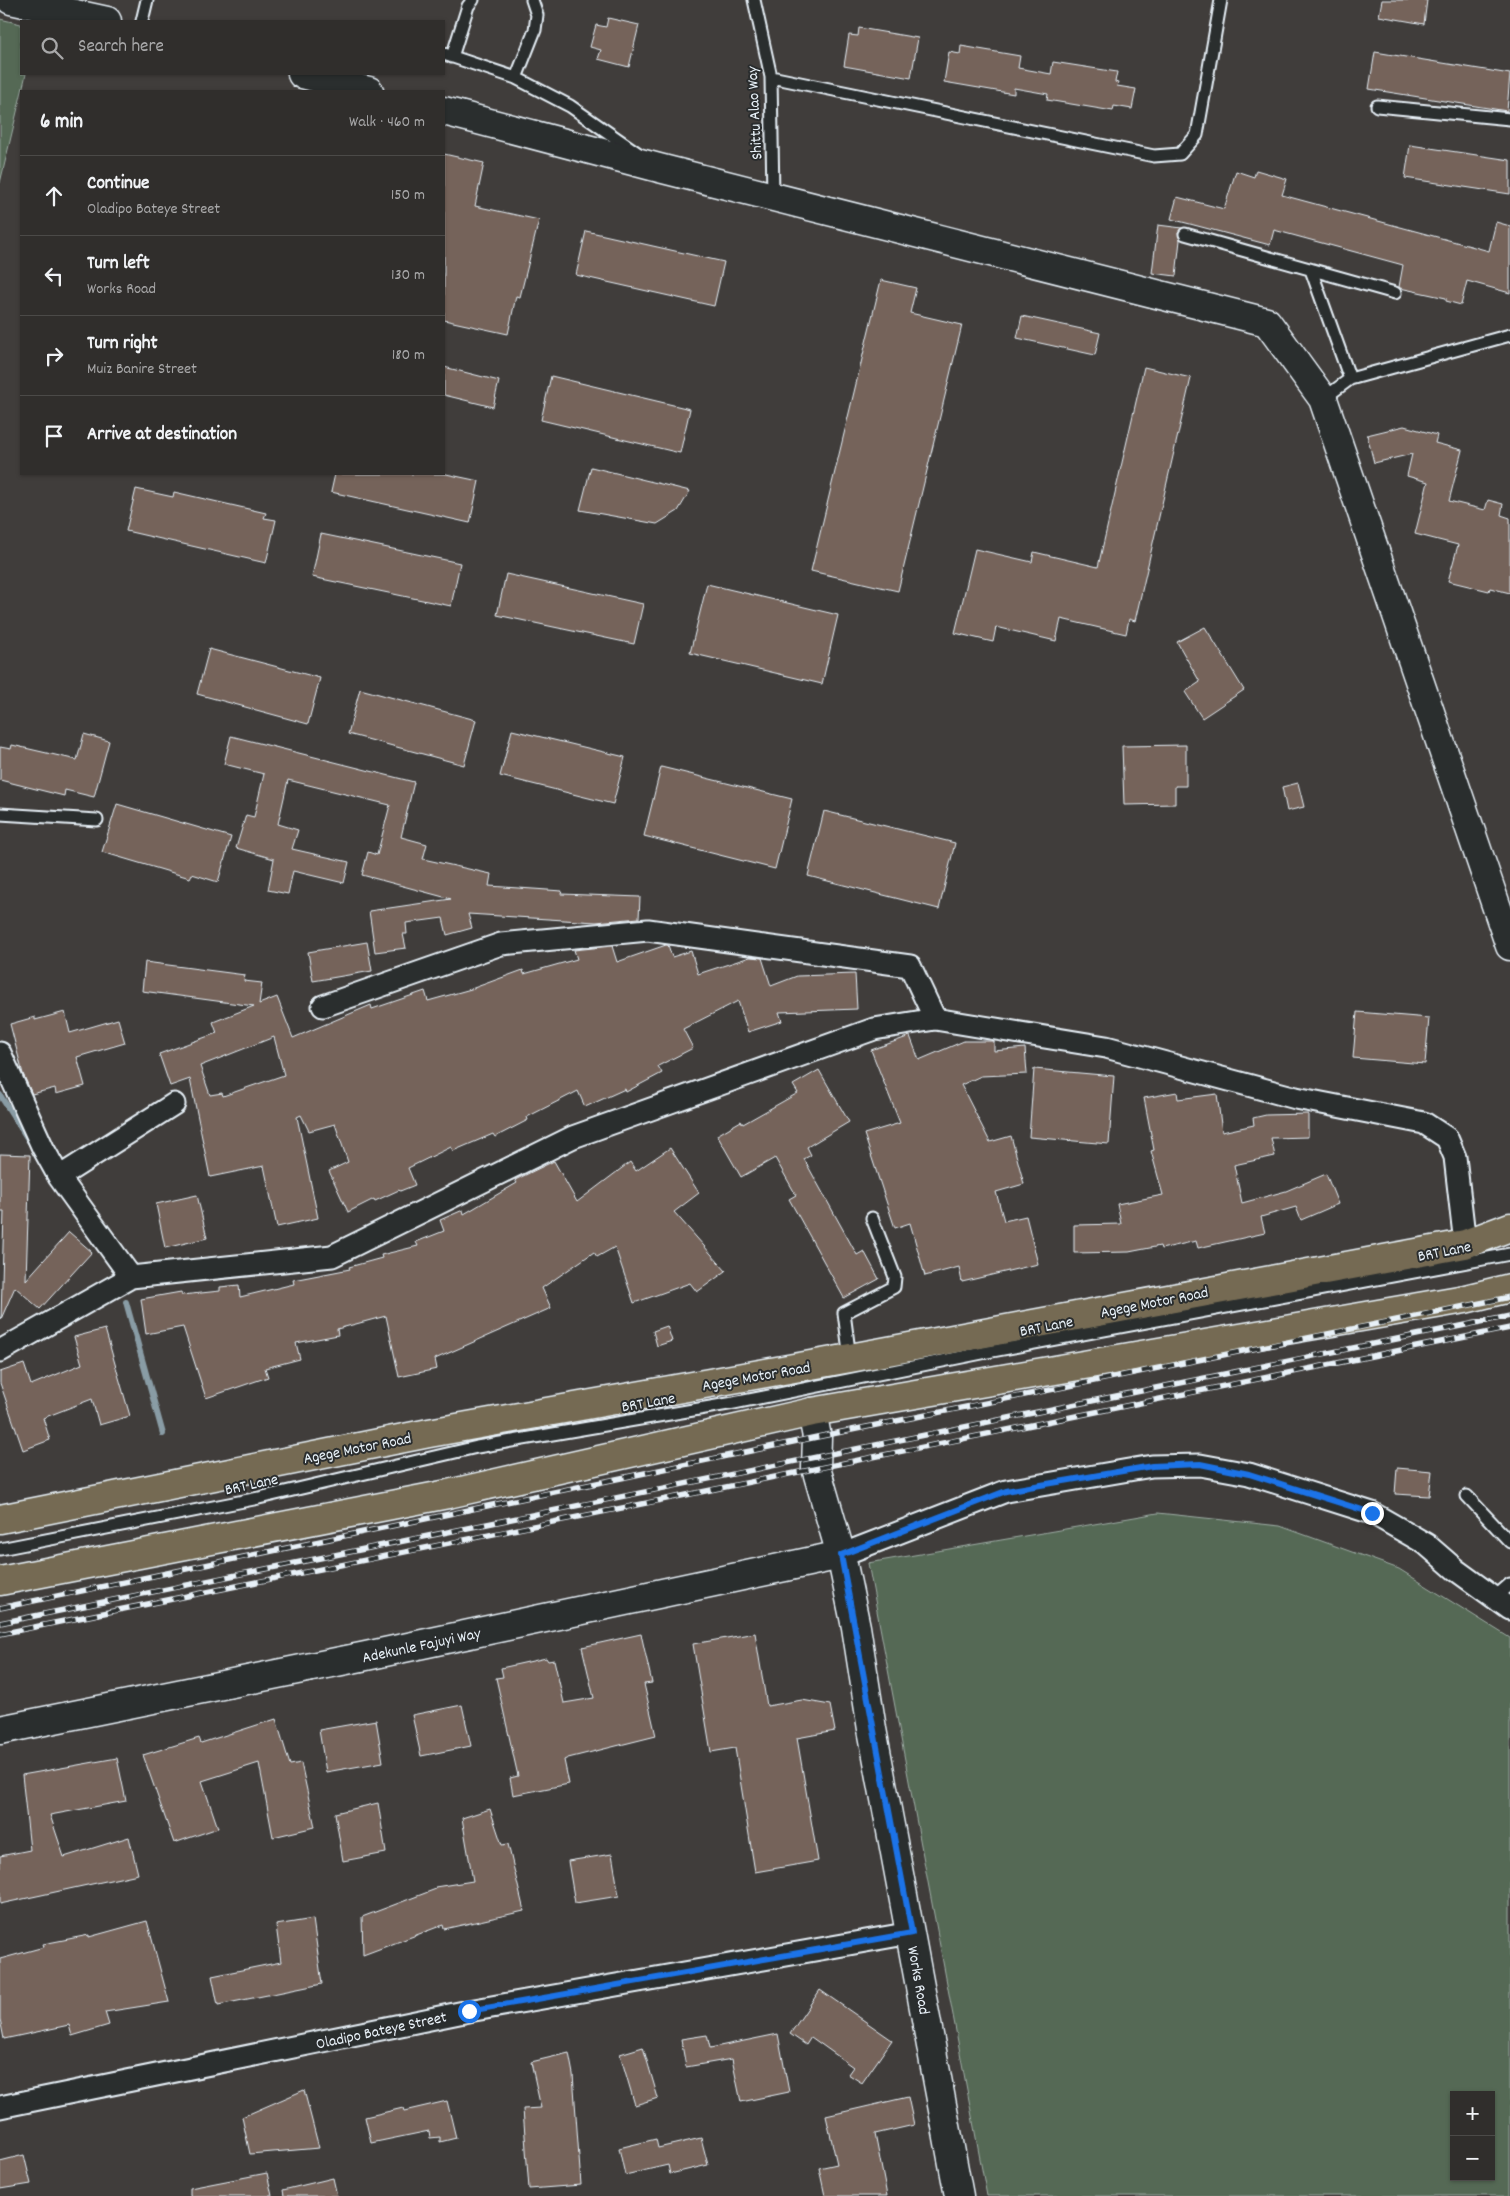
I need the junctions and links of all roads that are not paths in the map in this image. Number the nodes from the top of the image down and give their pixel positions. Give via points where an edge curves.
1 (11, 0) edge
2 (147, 0) edge
3 (473, 0) edge
4 (532, 0) edge
5 (754, 0) edge
6 (1221, 0) edge
7 (102, 20) edge
8 (142, 20) edge
9 (448, 56) edge
10 (306, 75) edge
11 (771, 77) junction
12 (516, 78) junction
13 (365, 90) edge
14 (1377, 106) dead end
15 (445, 111) edge
16 (1510, 119) edge
17 (659, 168) junction
18 (773, 196) junction
19 (1185, 234) dead end
20 (1311, 270) junction
21 (1395, 293) dead end
22 (1510, 335) edge
23 (1350, 379) junction
24 (1324, 400) junction
25 (0, 814) edge
26 (97, 820) dead end
27 (1510, 946) edge
28 (323, 1006) dead end
29 (935, 1019) junction
30 (0, 1053) edge
31 (174, 1104) dead end
32 (59, 1177) junction
33 (872, 1218) dead end
34 (1510, 1227) edge
35 (1465, 1244) junction
36 (1510, 1254) edge
37 (130, 1277) junction
38 (1510, 1288) edge
39 (0, 1350) edge
40 (850, 1358) junction
41 (812, 1412) junction
42 (1466, 1496) dead end
43 (0, 1519) edge
44 (1510, 1542) edge
45 (0, 1549) edge
46 (841, 1555) junction
47 (0, 1581) edge
48 (1510, 1584) edge
49 (1502, 1603) edge
50 (0, 1730) edge
51 (912, 1933) junction
52 (0, 2107) edge
53 (959, 2196) edge

1 - 7 street
2 - 8 lane
3 - 9 lane
4 - 12 lane via 537,15 535,30
5 - 11 lane, Shittu Alao Way
6 - 11 lane via 1197,135 1180,154 1154,156
9 - 12 lane
10 - 13 street
11 - 18 lane, Shittu Alao Way
12 - 17 lane via 570,106
14 - 16 lane
15 - 17 street
17 - 18 street
18 - 24 street via 1267,322
19 - 20 lane
20 - 21 lane
20 - 23 lane
22 - 23 lane
23 - 24 lane
24 - 27 street
25 - 26 lane
28 - 29 street via 501,944 648,930 910,966
29 - 35 street via 1106,1047 1296,1098 1424,1123 1447,1138 1454,1157
29 - 37 street via 874,1029 573,1137 332,1256
30 - 32 street
31 - 32 street
32 - 37 street
33 - 40 lane via 895,1277 894,1287 844,1313
34 - 35 highway, Agege Motor Road
35 - 40 highway, Agege Motor Road
36 - 45 lane, BRT Lane via 734,1403 477,1447 259,1498
37 - 39 street
38 - 41 highway
40 - 43 highway, Agege Motor Road via 430,1433
41 - 46 street, Works Road via 817,1437 816,1468
41 - 47 highway via 448,1494
42 - 44 lane
46 - 49 street via 1006,1491 1152,1466 1200,1464 1249,1474 1372,1513 1426,1544
46 - 50 street, Adekunle Fajuyi Way
46 - 51 street, Works Road
48 - 49 lane
51 - 52 street, Oladipo Bateye Street via 469,2011
51 - 53 street, Works Road

